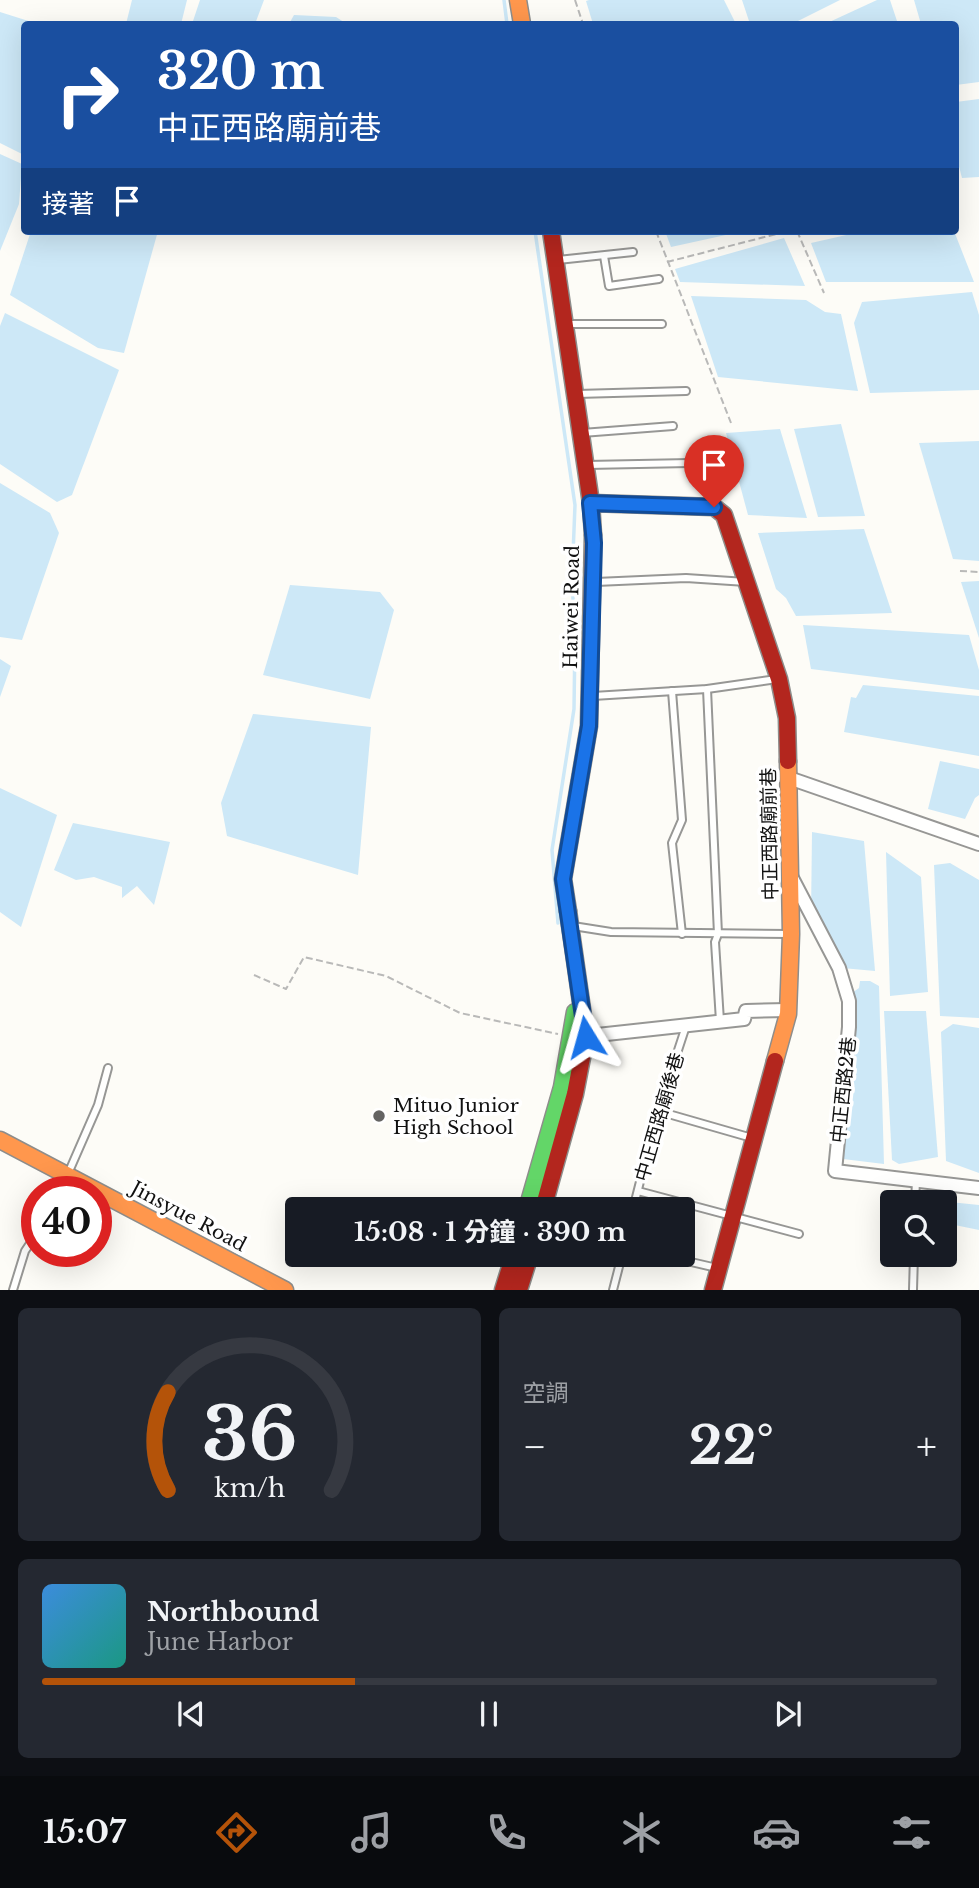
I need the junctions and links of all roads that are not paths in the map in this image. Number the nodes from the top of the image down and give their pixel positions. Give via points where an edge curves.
1 (518, 0) edge
2 (522, 21) edge
3 (552, 235) edge
4 (634, 252) dead end
5 (604, 256) junction
6 (556, 260) junction
7 (659, 279) dead end
8 (564, 324) junction
9 (662, 324) dead end
10 (685, 391) dead end
11 (575, 394) junction
12 (673, 426) dead end
13 (580, 433) junction
14 (690, 463) dead end
15 (585, 466) junction
16 (590, 503) junction
17 (594, 582) junction
18 (747, 582) junction
19 (779, 679) junction
20 (707, 688) junction
21 (672, 691) junction
22 (591, 697) junction
23 (789, 778) junction
24 (979, 844) edge
25 (792, 877) junction
26 (570, 925) junction
27 (682, 934) junction
28 (718, 934) junction
29 (791, 934) junction
30 (788, 1010) junction
31 (720, 1021) junction
32 (686, 1025) junction
33 (579, 1037) junction
34 (108, 1068) dead end
35 (658, 1111) junction
36 (754, 1138) junction
37 (0, 1140) edge
38 (67, 1175) junction
39 (916, 1181) junction
40 (979, 1188) edge
41 (916, 1190) edge
42 (638, 1191) junction
43 (531, 1197) edge
44 (546, 1197) edge
45 (636, 1197) edge
46 (733, 1216) junction
47 (799, 1234) dead end
48 (695, 1263) edge
49 (21, 1264) edge
50 (510, 1267) edge
51 (526, 1267) edge
52 (619, 1267) edge
53 (914, 1267) edge
54 (719, 1269) junction
55 (13, 1290) edge
56 (285, 1290) edge
57 (503, 1290) edge
58 (519, 1290) edge
59 (613, 1290) edge
60 (713, 1290) edge
61 (913, 1290) edge

1 - 2 street
3 - 6 street, Haiwei Road
4 - 5 lane
5 - 6 lane
5 - 7 lane via 609,286
6 - 8 street, Haiwei Road
8 - 9 lane
8 - 11 street, Haiwei Road
10 - 11 lane
11 - 13 street, Haiwei Road
12 - 13 lane
13 - 15 street, Haiwei Road
14 - 15 lane
15 - 16 street, Haiwei Road
16 - 17 street, Haiwei Road
16 - 18 street, 中正西路廟前巷 via 720,510
17 - 18 lane via 686,578
17 - 22 street, Haiwei Road
18 - 19 street, 中正西路廟前巷
19 - 20 lane
19 - 23 street, 中正西路廟前巷 via 787,718
20 - 21 lane
20 - 28 lane
21 - 22 lane
21 - 27 lane via 682,820 672,843
22 - 26 street, Haiwei Road via 563,879
23 - 24 street
23 - 25 street, 中正西路廟前巷
25 - 29 street, 中正西路廟前巷
25 - 39 street, 中正西路2巷 via 839,968 849,1001 835,1171
26 - 27 lane via 611,932
26 - 33 street, Haiwei Road
27 - 28 lane
28 - 29 lane
28 - 31 lane
29 - 30 street, 中正西路廟前巷
30 - 31 street via 746,1011 744,1019
30 - 36 street, 中正西路廟前巷
31 - 32 street
32 - 33 street
32 - 35 lane, 中正西路廟後巷
33 - 43 street, Haiwei Road
33 - 44 street, Haiwei Road via 575,1094
34 - 38 lane via 98,1105
35 - 36 lane
35 - 42 lane, 中正西路廟後巷
36 - 46 street, 中正西路廟前巷
37 - 38 street, Jinsyue Road
38 - 56 street, Jinsyue Road
39 - 40 street, 中正西路2巷
39 - 41 lane
42 - 45 lane, 中正西路廟後巷
42 - 46 lane
46 - 47 lane
46 - 54 street, 中正西路廟前巷
48 - 54 lane
49 - 55 lane
50 - 57 street
51 - 58 street
52 - 59 lane
53 - 61 lane
54 - 60 street, 中正西路廟前巷

